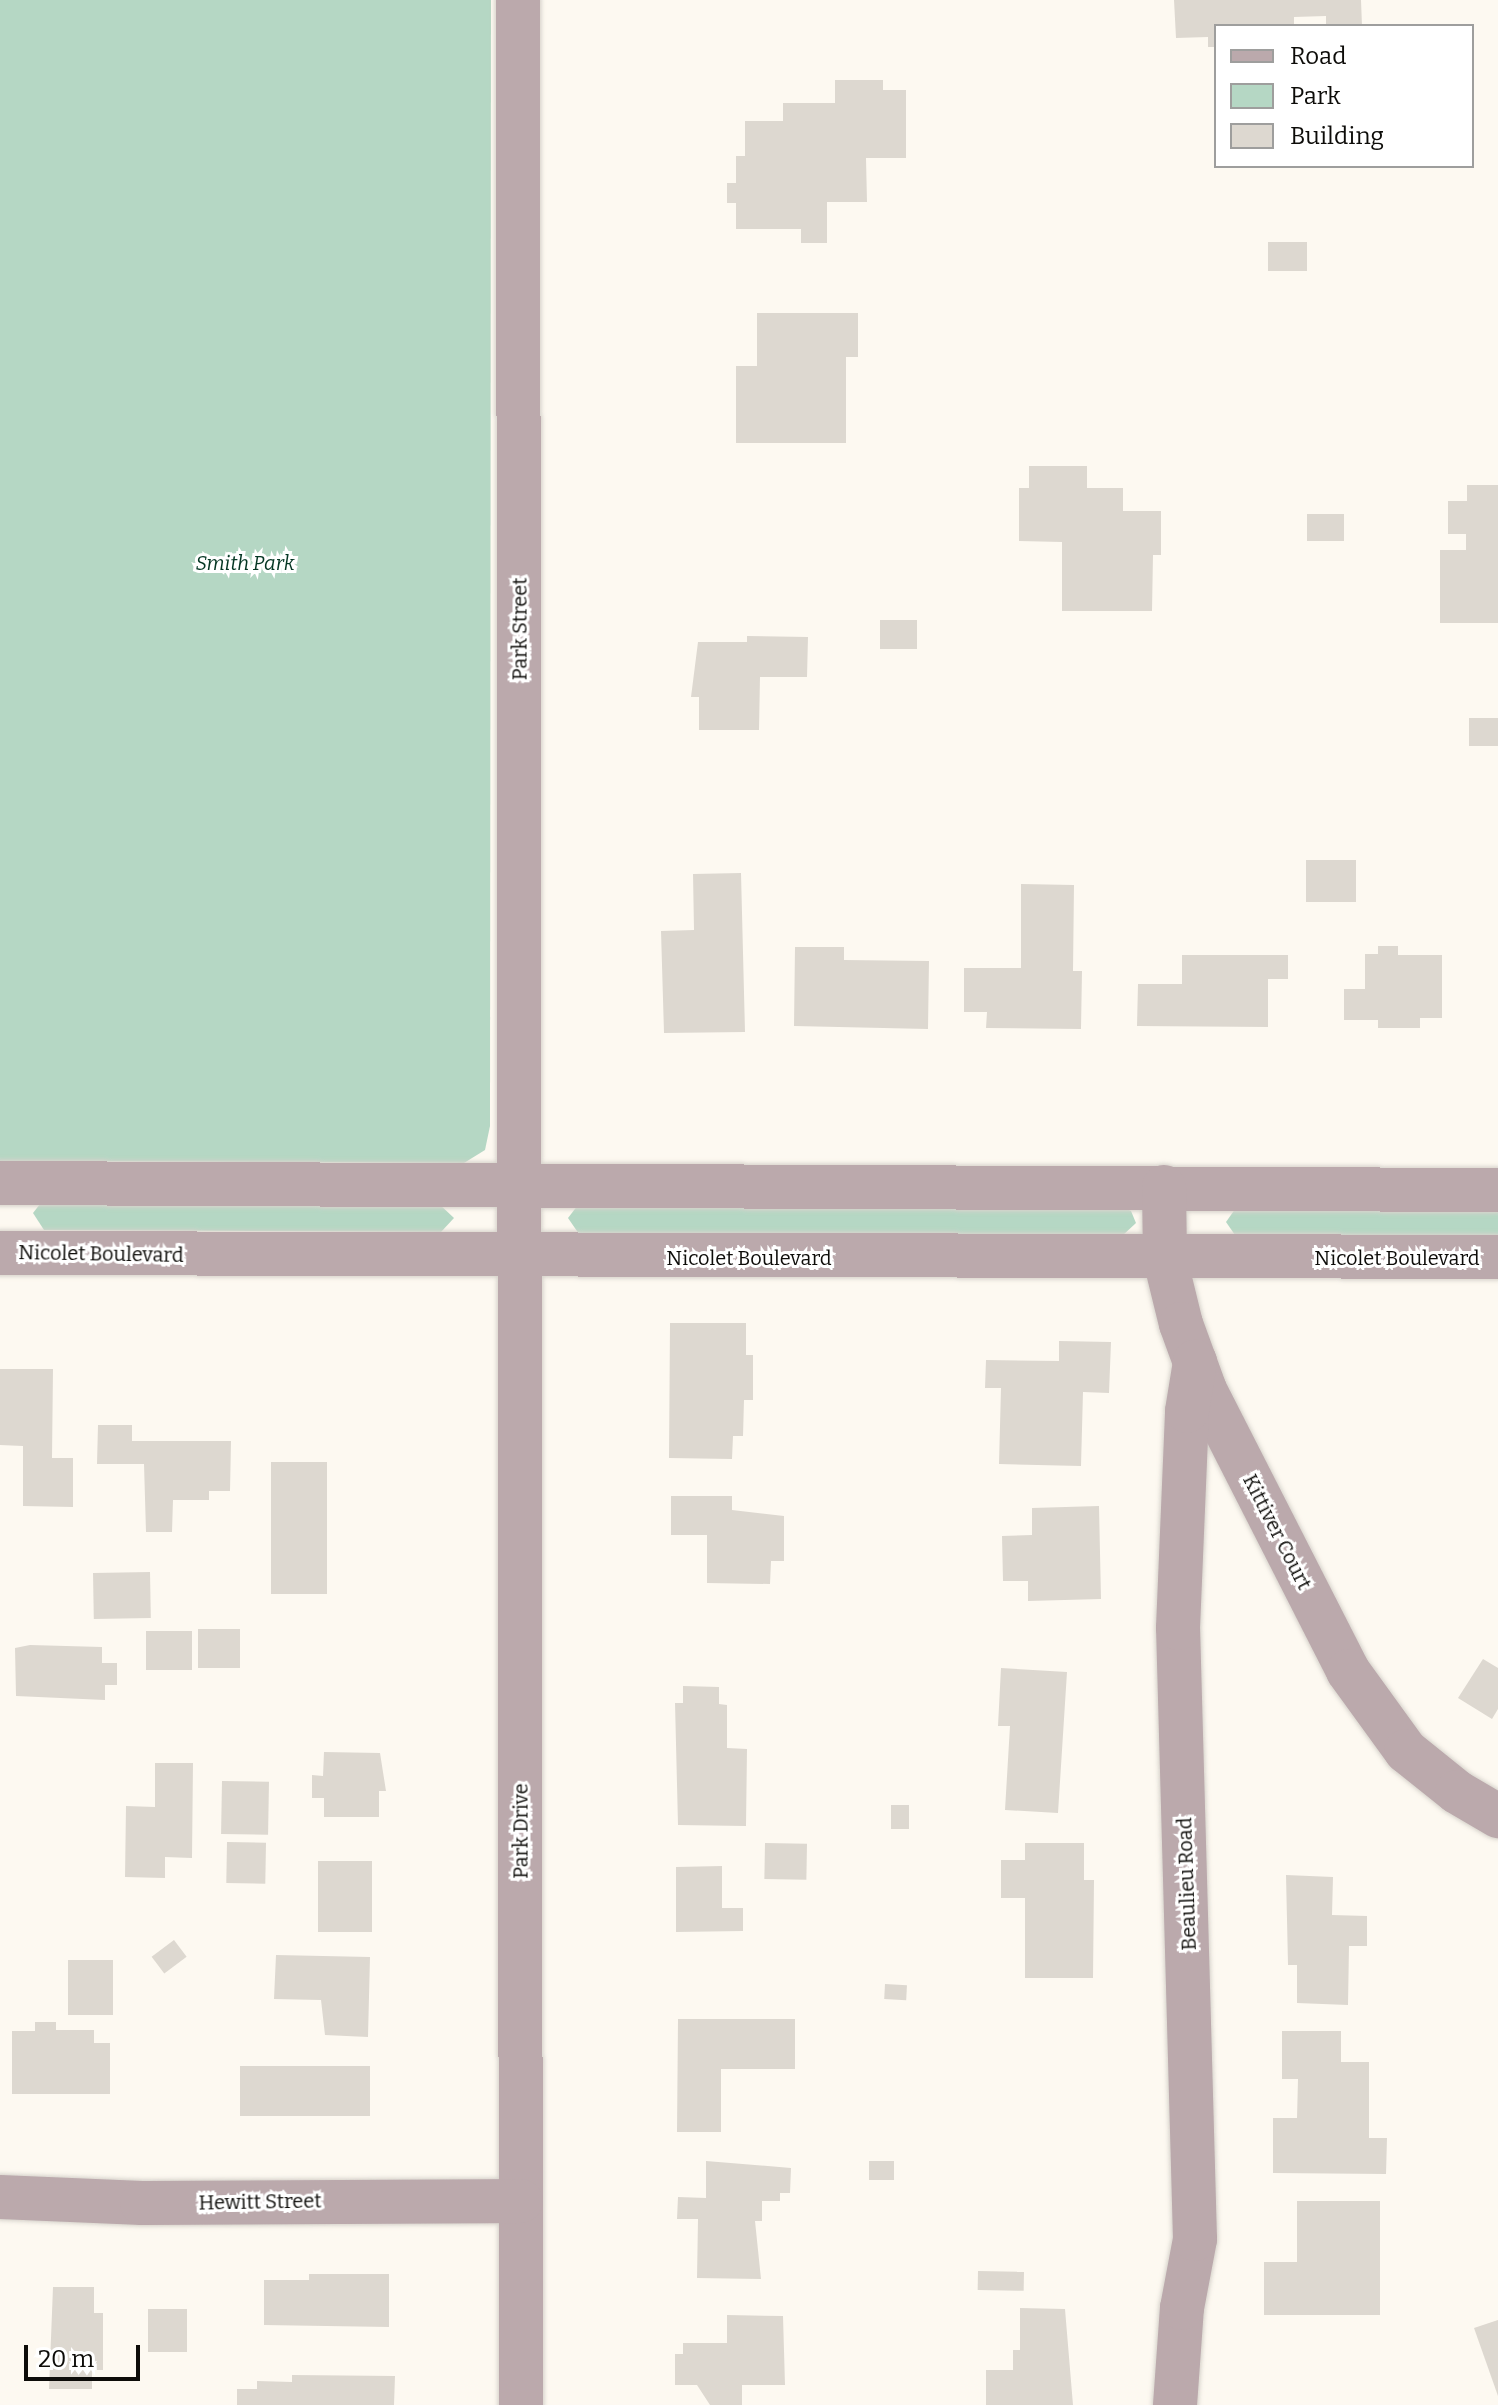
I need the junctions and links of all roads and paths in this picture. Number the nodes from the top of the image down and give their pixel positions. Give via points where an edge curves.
1 (518, 0) edge
2 (0, 1183) edge
3 (521, 1187) junction
4 (1164, 1187) junction
5 (1498, 1190) edge
6 (0, 1253) edge
7 (520, 1257) junction
8 (1498, 1257) edge
9 (1165, 1259) junction
10 (1195, 1362) junction
11 (1498, 1816) edge
12 (0, 2197) edge
13 (521, 2201) junction
14 (521, 2405) edge
15 (1175, 2405) edge

1 - 3 street, Park Street
2 - 3 street
3 - 4 street
3 - 7 street, Park Street
4 - 5 street
4 - 9 street, Kittiver Court
6 - 7 street, Nicolet Boulevard
7 - 9 street, Nicolet Boulevard
7 - 13 street, Park Drive
8 - 9 street, Nicolet Boulevard
9 - 10 street, Kittiver Court
10 - 11 street, Kittiver Court via 1364,1700 1430,1773
10 - 15 street, Beaulieu Road via 1187,1411 1178,1628 1195,2239 1182,2308
12 - 13 street, Hewitt Street via 142,2203
13 - 14 street, Park Drive

